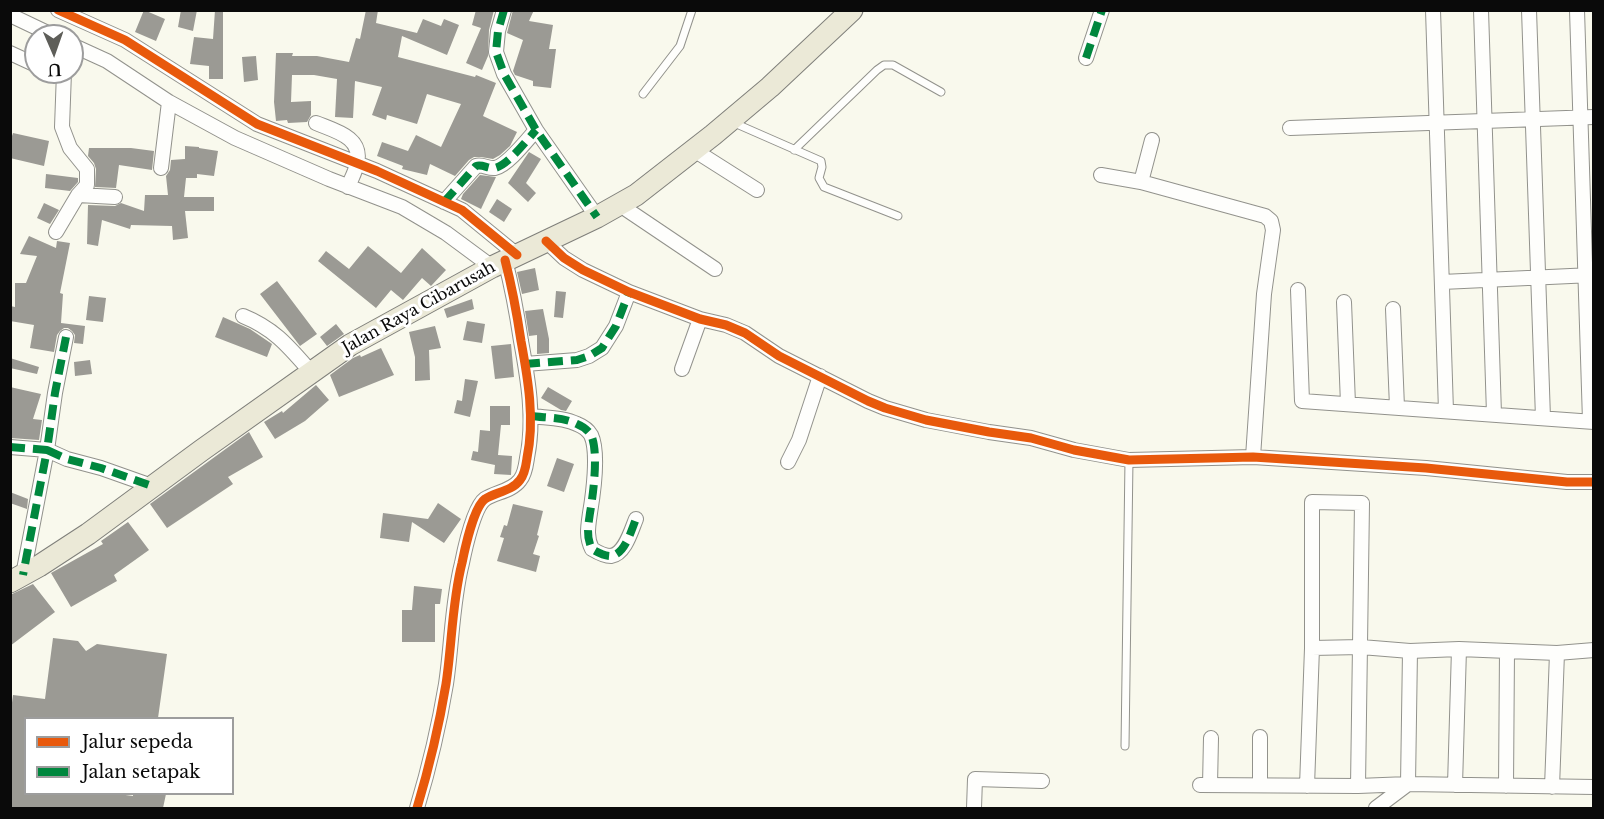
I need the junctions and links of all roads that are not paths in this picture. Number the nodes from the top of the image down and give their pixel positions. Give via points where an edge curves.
1 (58, 10) edge
2 (504, 10) edge
3 (693, 10) edge
4 (852, 10) edge
5 (1433, 10) edge
6 (1481, 10) edge
7 (1529, 10) edge
8 (1577, 10) edge
9 (1101, 11) edge
10 (10, 15) edge
11 (29, 24) edge
12 (84, 50) edge
13 (10, 53) edge
14 (1086, 58) dead end
15 (24, 59) edge
16 (60, 84) edge
17 (941, 92) dead end
18 (643, 94) dead end
19 (169, 102) junction
20 (1587, 117) edge
21 (1533, 119) junction
22 (729, 121) junction
23 (1485, 121) junction
24 (316, 123) dead end
25 (1436, 123) junction
26 (1290, 128) dead end
27 (536, 130) junction
28 (1152, 140) dead end
29 (694, 150) junction
30 (794, 150) junction
31 (357, 163) junction
32 (161, 168) dead end
33 (1101, 175) dead end
34 (1141, 182) junction
35 (348, 187) junction
36 (757, 190) dead end
37 (78, 195) junction
38 (115, 198) dead end
39 (444, 202) junction
40 (620, 205) junction
41 (898, 216) dead end
42 (597, 217) junction
43 (56, 232) dead end
44 (546, 241) junction
45 (505, 261) junction
46 (715, 269) dead end
47 (1589, 275) edge
48 (1539, 277) junction
49 (1489, 279) junction
50 (1442, 282) junction
51 (1298, 290) dead end
52 (629, 292) junction
53 (1344, 302) dead end
54 (1393, 309) dead end
55 (243, 316) dead end
56 (700, 319) junction
57 (66, 337) dead end
58 (525, 364) junction
59 (682, 369) dead end
60 (311, 372) junction
61 (820, 376) junction
62 (1348, 404) junction
63 (1398, 407) junction
64 (1446, 411) junction
65 (1494, 414) junction
66 (531, 416) junction
67 (1544, 418) junction
68 (1592, 422) edge
69 (10, 447) edge
70 (47, 450) junction
71 (1253, 457) junction
72 (1129, 460) junction
73 (788, 462) dead end
74 (1593, 482) edge
75 (152, 486) junction
76 (636, 519) dead end
77 (17, 579) edge
78 (1360, 647) junction
79 (1312, 648) junction
80 (1459, 649) junction
81 (1593, 650) edge
82 (1410, 651) junction
83 (1507, 651) junction
84 (1557, 653) junction
85 (1260, 737) dead end
86 (1211, 738) dead end
87 (1125, 746) dead end
88 (1042, 781) dead end
89 (1408, 784) junction
90 (1260, 785) junction
91 (1455, 785) junction
92 (1307, 786) junction
93 (1358, 786) junction
94 (1506, 786) junction
95 (1593, 787) edge
96 (1552, 788) junction
97 (417, 808) edge
98 (974, 808) edge
99 (1376, 808) edge

1 - 31 street via 125,40 257,124
2 - 27 street via 496,52
3 - 18 lane via 680,46
4 - 22 main road, Jalan Raya Cibarusah
5 - 25 street
6 - 23 street
7 - 21 street
8 - 20 street
9 - 14 street
10 - 11 street
12 - 19 street
13 - 15 street
16 - 37 street via 62,127 70,148 87,172 87,185
17 - 30 lane via 893,65 884,65
19 - 32 street
19 - 35 street via 235,138
20 - 21 street
20 - 47 street
21 - 23 street
21 - 48 street
22 - 29 main road, Jalan Raya Cibarusah
22 - 30 lane
23 - 25 street
23 - 49 street
24 - 31 street via 354,142
25 - 26 street
25 - 50 street
27 - 39 street via 503,165 476,166
27 - 42 street
28 - 34 street
29 - 36 street
29 - 40 main road, Jalan Raya Cibarusah
30 - 41 lane via 821,161 819,178 824,187
31 - 35 street
31 - 39 street
33 - 34 street
34 - 71 street via 1265,216 1271,221
35 - 45 street via 402,207
37 - 38 street
37 - 43 street
39 - 45 street via 462,210
40 - 42 main road, Jalan Raya Cibarusah
40 - 46 street
42 - 44 main road, Jalan Raya Cibarusah
44 - 45 main road, Jalan Raya Cibarusah
44 - 52 street via 583,270
45 - 58 street
45 - 60 main road, Jalan Raya Cibarusah via 366,335
47 - 48 street
47 - 68 street
48 - 49 street
48 - 67 street
49 - 50 street
49 - 65 street
50 - 64 street
51 - 62 street via 1302,401
52 - 56 street
52 - 58 street via 616,326 602,348 577,360
53 - 62 street
54 - 63 street
55 - 60 street via 274,333
56 - 59 street
56 - 61 street via 745,333 779,356
57 - 70 street
58 - 66 street
60 - 75 main road, Jalan Raya Cibarusah
61 - 72 street via 885,408 926,420
61 - 73 street
62 - 63 street
63 - 64 street
64 - 65 street
65 - 67 street
66 - 76 street via 577,423 592,436 594,482 587,532 592,549 611,556 619,553
66 - 97 street via 529,450 521,479 479,505 468,538 440,717
67 - 68 street
69 - 70 street
70 - 75 street
70 - 77 street
71 - 72 street
71 - 74 street
72 - 87 lane
75 - 77 main road, Jalan Raya Cibarusah via 88,534
78 - 79 street
78 - 79 street via 1362,502 1312,502
78 - 82 street
78 - 93 street
79 - 92 street
80 - 82 street
80 - 83 street
80 - 91 street
81 - 84 street
82 - 89 street
83 - 84 street
83 - 94 street
84 - 96 street
85 - 90 street
86 - 90 street via 1205,785
88 - 98 street via 975,779
89 - 91 street
89 - 93 street
89 - 99 street
90 - 92 street
91 - 94 street
92 - 93 street
94 - 96 street
95 - 96 street

